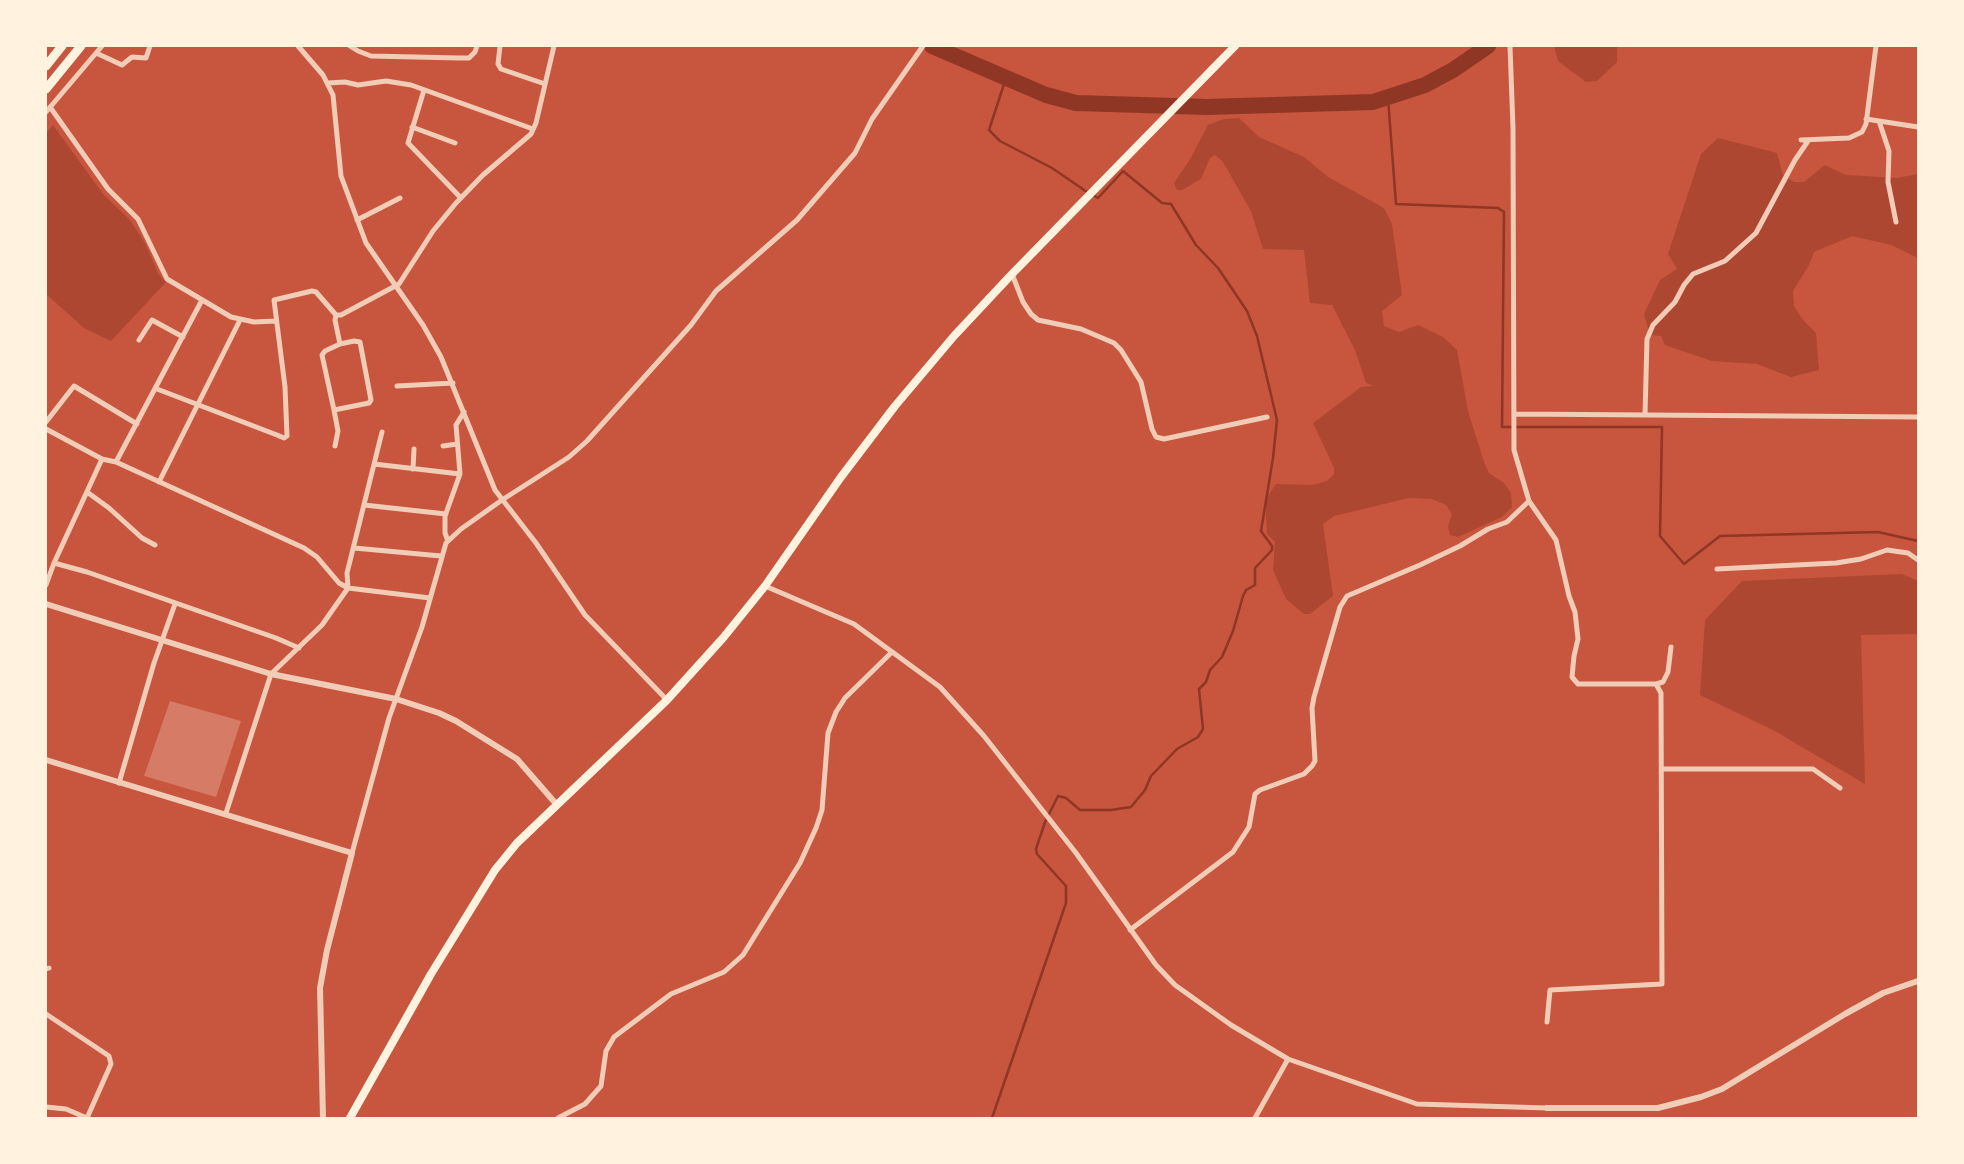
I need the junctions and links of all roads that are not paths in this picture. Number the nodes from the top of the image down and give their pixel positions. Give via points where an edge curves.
1 (62, 46) edge
2 (81, 46) edge
3 (102, 46) edge
4 (150, 46) edge
5 (298, 46) edge
6 (350, 46) edge
7 (477, 46) edge
8 (500, 46) edge
9 (554, 46) edge
10 (1235, 46) edge
11 (1510, 46) edge
12 (1876, 46) edge
13 (923, 47) edge
14 (96, 53) junction
15 (46, 66) edge
16 (328, 83) junction
17 (545, 83) junction
18 (46, 89) edge
19 (424, 90) junction
20 (48, 109) edge
21 (1866, 119) junction
22 (1879, 121) junction
23 (411, 127) junction
24 (1919, 127) edge
25 (533, 129) junction
26 (454, 143) dead end
27 (400, 198) dead end
28 (461, 198) junction
29 (357, 220) junction
30 (1896, 222) dead end
31 (1012, 274) junction
32 (396, 288) junction
33 (202, 300) junction
34 (336, 315) junction
35 (240, 320) junction
36 (276, 321) junction
37 (183, 337) junction
38 (139, 340) dead end
39 (340, 344) junction
40 (453, 383) junction
41 (397, 386) dead end
42 (157, 389) junction
43 (199, 405) junction
44 (334, 411) junction
45 (464, 412) junction
46 (1514, 414) junction
47 (1645, 415) junction
48 (1267, 417) dead end
49 (1919, 417) edge
50 (46, 422) edge
51 (137, 424) junction
52 (46, 429) edge
53 (382, 432) dead end
54 (457, 444) junction
55 (335, 446) dead end
56 (443, 446) dead end
57 (414, 449) dead end
58 (102, 459) junction
59 (116, 462) junction
60 (374, 464) junction
61 (413, 468) junction
62 (460, 474) junction
63 (159, 482) junction
64 (87, 492) junction
65 (502, 500) junction
66 (1529, 501) junction
67 (365, 505) junction
68 (446, 514) junction
69 (448, 541) junction
70 (155, 545) dead end
71 (354, 548) junction
72 (441, 556) junction
73 (1919, 560) edge
74 (54, 563) junction
75 (1717, 569) dead end
76 (46, 585) edge
77 (765, 586) junction
78 (348, 588) junction
79 (430, 598) junction
80 (46, 604) edge
81 (175, 604) junction
82 (161, 641) junction
83 (1671, 647) dead end
84 (299, 648) junction
85 (892, 652) junction
86 (271, 674) junction
87 (1656, 684) junction
88 (396, 699) junction
89 (667, 700) junction
90 (46, 760) edge
91 (1662, 769) junction
92 (119, 783) junction
93 (1840, 789) dead end
94 (557, 805) junction
95 (226, 813) junction
96 (352, 853) junction
97 (1130, 929) junction
98 (1919, 982) edge
99 (46, 1014) edge
100 (1547, 1022) dead end
101 (1288, 1059) junction
102 (46, 1107) edge
103 (1547, 1108) joint
104 (87, 1118) edge
105 (323, 1118) edge
106 (350, 1118) edge
107 (558, 1118) edge
108 (1255, 1118) edge

1 - 15 highway
2 - 18 highway
3 - 14 street
4 - 14 street via 146,58 132,57 122,65
5 - 16 street
6 - 7 street via 371,56 469,58
8 - 17 street via 500,69
9 - 17 street
10 - 31 main road
11 - 46 street
12 - 21 street
13 - 65 street via 872,119 855,153 797,220 716,291 587,441
14 - 20 street
16 - 19 street via 389,81
16 - 29 street via 336,110 341,176
17 - 25 street
19 - 23 street
19 - 25 street
20 - 33 street via 107,189 138,219 167,279
21 - 22 street
21 - 47 street via 1862,132 1849,138 1805,141 1756,233 1725,261 1693,274 1653,325 1647,339
22 - 24 street
22 - 30 street via 1889,151 1888,182
23 - 26 street
23 - 28 street via 410,147
25 - 28 street
27 - 29 street
28 - 32 street
29 - 32 street via 366,243
31 - 48 street via 1023,302 1038,320 1081,328 1121,350 1141,382 1156,437
31 - 77 main road via 895,406
32 - 34 street
32 - 40 street via 423,325
33 - 35 street
33 - 37 street
34 - 36 street via 312,291 274,300
34 - 39 street
35 - 36 street
35 - 43 street
36 - 43 street via 287,436
37 - 38 street via 152,320
37 - 42 street
39 - 44 street via 322,355
39 - 44 street via 359,342 370,400
40 - 41 street
40 - 45 street
42 - 43 street
42 - 51 street
43 - 63 street
44 - 55 street via 339,436
45 - 54 street via 456,425
45 - 65 street
46 - 47 street
46 - 66 street via 1514,453
47 - 49 street
50 - 51 street via 74,386
51 - 59 street
52 - 58 street
53 - 60 street
54 - 56 street
54 - 62 street
57 - 61 street
58 - 59 street
58 - 64 street
59 - 63 street
60 - 61 street
60 - 67 street
61 - 62 street
62 - 68 street
63 - 78 street via 312,552
64 - 70 street
64 - 74 street
65 - 69 street
65 - 89 street via 585,615
66 - 87 street via 1556,540 1575,612 1574,681
66 - 97 street via 1507,522 1460,547 1348,596 1340,607 1314,697 1312,766 1304,774 1255,794 1250,827 1233,852
67 - 68 street
67 - 71 street
68 - 69 street
69 - 72 street
71 - 72 street
71 - 78 street
72 - 79 street
73 - 75 street via 1887,550 1836,564
74 - 76 street
74 - 81 street
77 - 85 street via 834,614
77 - 89 main road
78 - 79 street
78 - 84 street
79 - 88 street
80 - 82 street
81 - 82 street
81 - 84 street
82 - 86 street
82 - 92 street
83 - 87 street via 1667,676
84 - 86 street
85 - 97 street via 940,687 965,713
85 - 107 street via 836,712 828,733 822,810 816,828 800,863 743,954 724,972 671,994 614,1037 606,1051 601,1086 585,1104
86 - 88 street
86 - 95 street
87 - 91 street via 1661,693
88 - 94 street via 456,721 507,751
88 - 96 street
89 - 94 main road
90 - 92 street
91 - 93 street via 1813,769
91 - 100 street via 1662,984 1550,990
92 - 95 street
94 - 106 main road via 517,843 488,881
95 - 96 street
96 - 105 street via 320,988
97 - 101 street via 1175,985
98 - 103 street via 1855,1008 1722,1089 1701,1097 1658,1108
99 - 104 street via 109,1056 111,1064
101 - 103 street via 1417,1104
101 - 108 street
102 - 104 street

